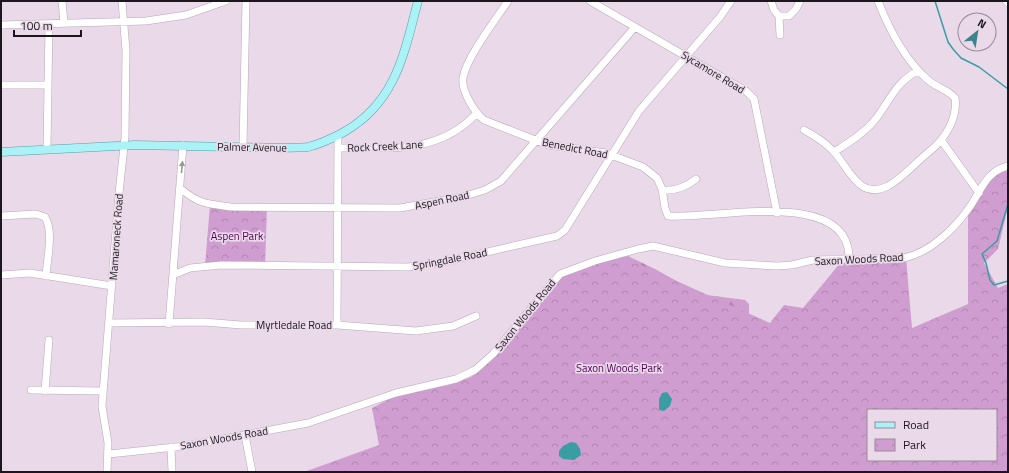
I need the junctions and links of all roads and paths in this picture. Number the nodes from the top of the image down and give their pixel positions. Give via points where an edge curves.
1 (62, 1) edge
2 (122, 1) edge
3 (246, 1) edge
4 (418, 1) edge
5 (508, 1) edge
6 (590, 1) edge
7 (731, 1) edge
8 (771, 1) edge
9 (800, 1) edge
10 (878, 1) edge
11 (222, 2) edge
12 (779, 16) junction
13 (124, 22) junction
14 (64, 23) junction
15 (49, 24) junction
16 (1, 25) edge
17 (635, 27) junction
18 (780, 35) dead end
19 (686, 55) junction
20 (918, 71) junction
21 (1, 85) edge
22 (48, 85) junction
23 (476, 114) junction
24 (804, 130) dead end
25 (338, 136) junction
26 (940, 140) junction
27 (536, 141) junction
28 (124, 145) junction
29 (184, 145) junction
30 (243, 147) junction
31 (338, 148) junction
32 (47, 149) junction
33 (1, 152) edge
34 (834, 152) junction
35 (611, 155) junction
36 (1008, 166) edge
37 (696, 179) dead end
38 (180, 188) junction
39 (663, 190) junction
40 (979, 193) junction
41 (337, 207) junction
42 (778, 213) junction
43 (1, 216) edge
44 (849, 259) junction
45 (336, 267) junction
46 (1, 275) edge
47 (173, 275) junction
48 (46, 276) junction
49 (112, 286) junction
50 (476, 316) dead end
51 (109, 323) junction
52 (169, 324) junction
53 (337, 325) junction
54 (49, 340) dead end
55 (31, 390) dead end
56 (45, 391) junction
57 (103, 391) junction
58 (245, 435) junction
59 (170, 447) junction
60 (109, 454) junction
61 (107, 472) edge
62 (172, 472) edge
63 (252, 472) edge

1 - 14 street
2 - 13 street, Mamaroneck Road
3 - 30 street
4 - 25 main road, Palmer Avenue via 401,61 388,90 365,119
5 - 23 street via 463,76 465,90
6 - 17 street, Sycamore Road
7 - 19 street, Springdale Road
8 - 12 street
9 - 12 street via 789,16
10 - 20 street via 894,36
11 - 13 street via 186,15
12 - 18 street
13 - 14 street
13 - 28 street, Mamaroneck Road via 127,89
14 - 15 street
15 - 16 street
15 - 22 street
17 - 19 street, Sycamore Road
17 - 27 street, Aspen Road
19 - 35 street, Springdale Road via 639,111
19 - 42 street, Sycamore Road via 746,91 754,99
20 - 26 street via 955,98 952,120
20 - 34 street via 900,84 870,126
21 - 22 street
22 - 32 street
23 - 27 street, Benedict Road via 484,120
23 - 31 street, Rock Creek Lane via 453,134 434,143 407,147
24 - 34 street via 821,139
25 - 30 main road, Palmer Avenue via 308,147
25 - 31 street, Rock Creek Lane
26 - 34 street via 902,175 880,189 862,187 853,179
26 - 40 street
27 - 35 street, Benedict Road via 562,148
27 - 41 street, Aspen Road via 501,181 485,190 462,197 400,208
28 - 29 main road, Palmer Avenue
28 - 32 main road, Palmer Avenue
28 - 49 street, Mamaroneck Road
29 - 30 main road, Palmer Avenue
38 -> 29 street
31 - 41 street
32 - 33 main road, Palmer Avenue
35 - 39 street, Benedict Road via 650,172 657,178
35 - 45 street, Springdale Road via 565,230 557,236 439,263 408,267
36 - 40 street, Saxon Woods Road via 992,173
37 - 39 street via 678,189
38 - 41 street, Aspen Road via 194,199 206,204
38 - 47 street
39 - 42 street, Benedict Road via 668,216
40 - 44 street, Saxon Woods Road via 960,220 927,249 904,258
41 - 45 street
42 - 44 street via 813,215 832,224 843,233 850,253
43 - 48 street via 36,214 45,217 49,223
44 - 58 street, Saxon Woods Road via 813,260 777,266 725,263 653,246 595,260 560,274 493,354 467,375 445,383 396,393 321,420
45 - 47 street, Springdale Road via 221,265 190,268
45 - 53 street
46 - 48 street via 23,272
47 - 52 street
48 - 49 street
49 - 51 street, Mamaroneck Road
50 - 53 street, Myrtledale Road via 453,326 416,331
51 - 52 street, Myrtledale Road
51 - 57 street, Mamaroneck Road
52 - 53 street, Myrtledale Road via 204,322 241,325
54 - 56 street
55 - 56 street
56 - 57 street
57 - 60 street, Mamaroneck Road via 102,414
58 - 59 street, Saxon Woods Road
58 - 63 street
59 - 60 street, Saxon Woods Road
59 - 62 street
60 - 61 street, Mamaroneck Road

